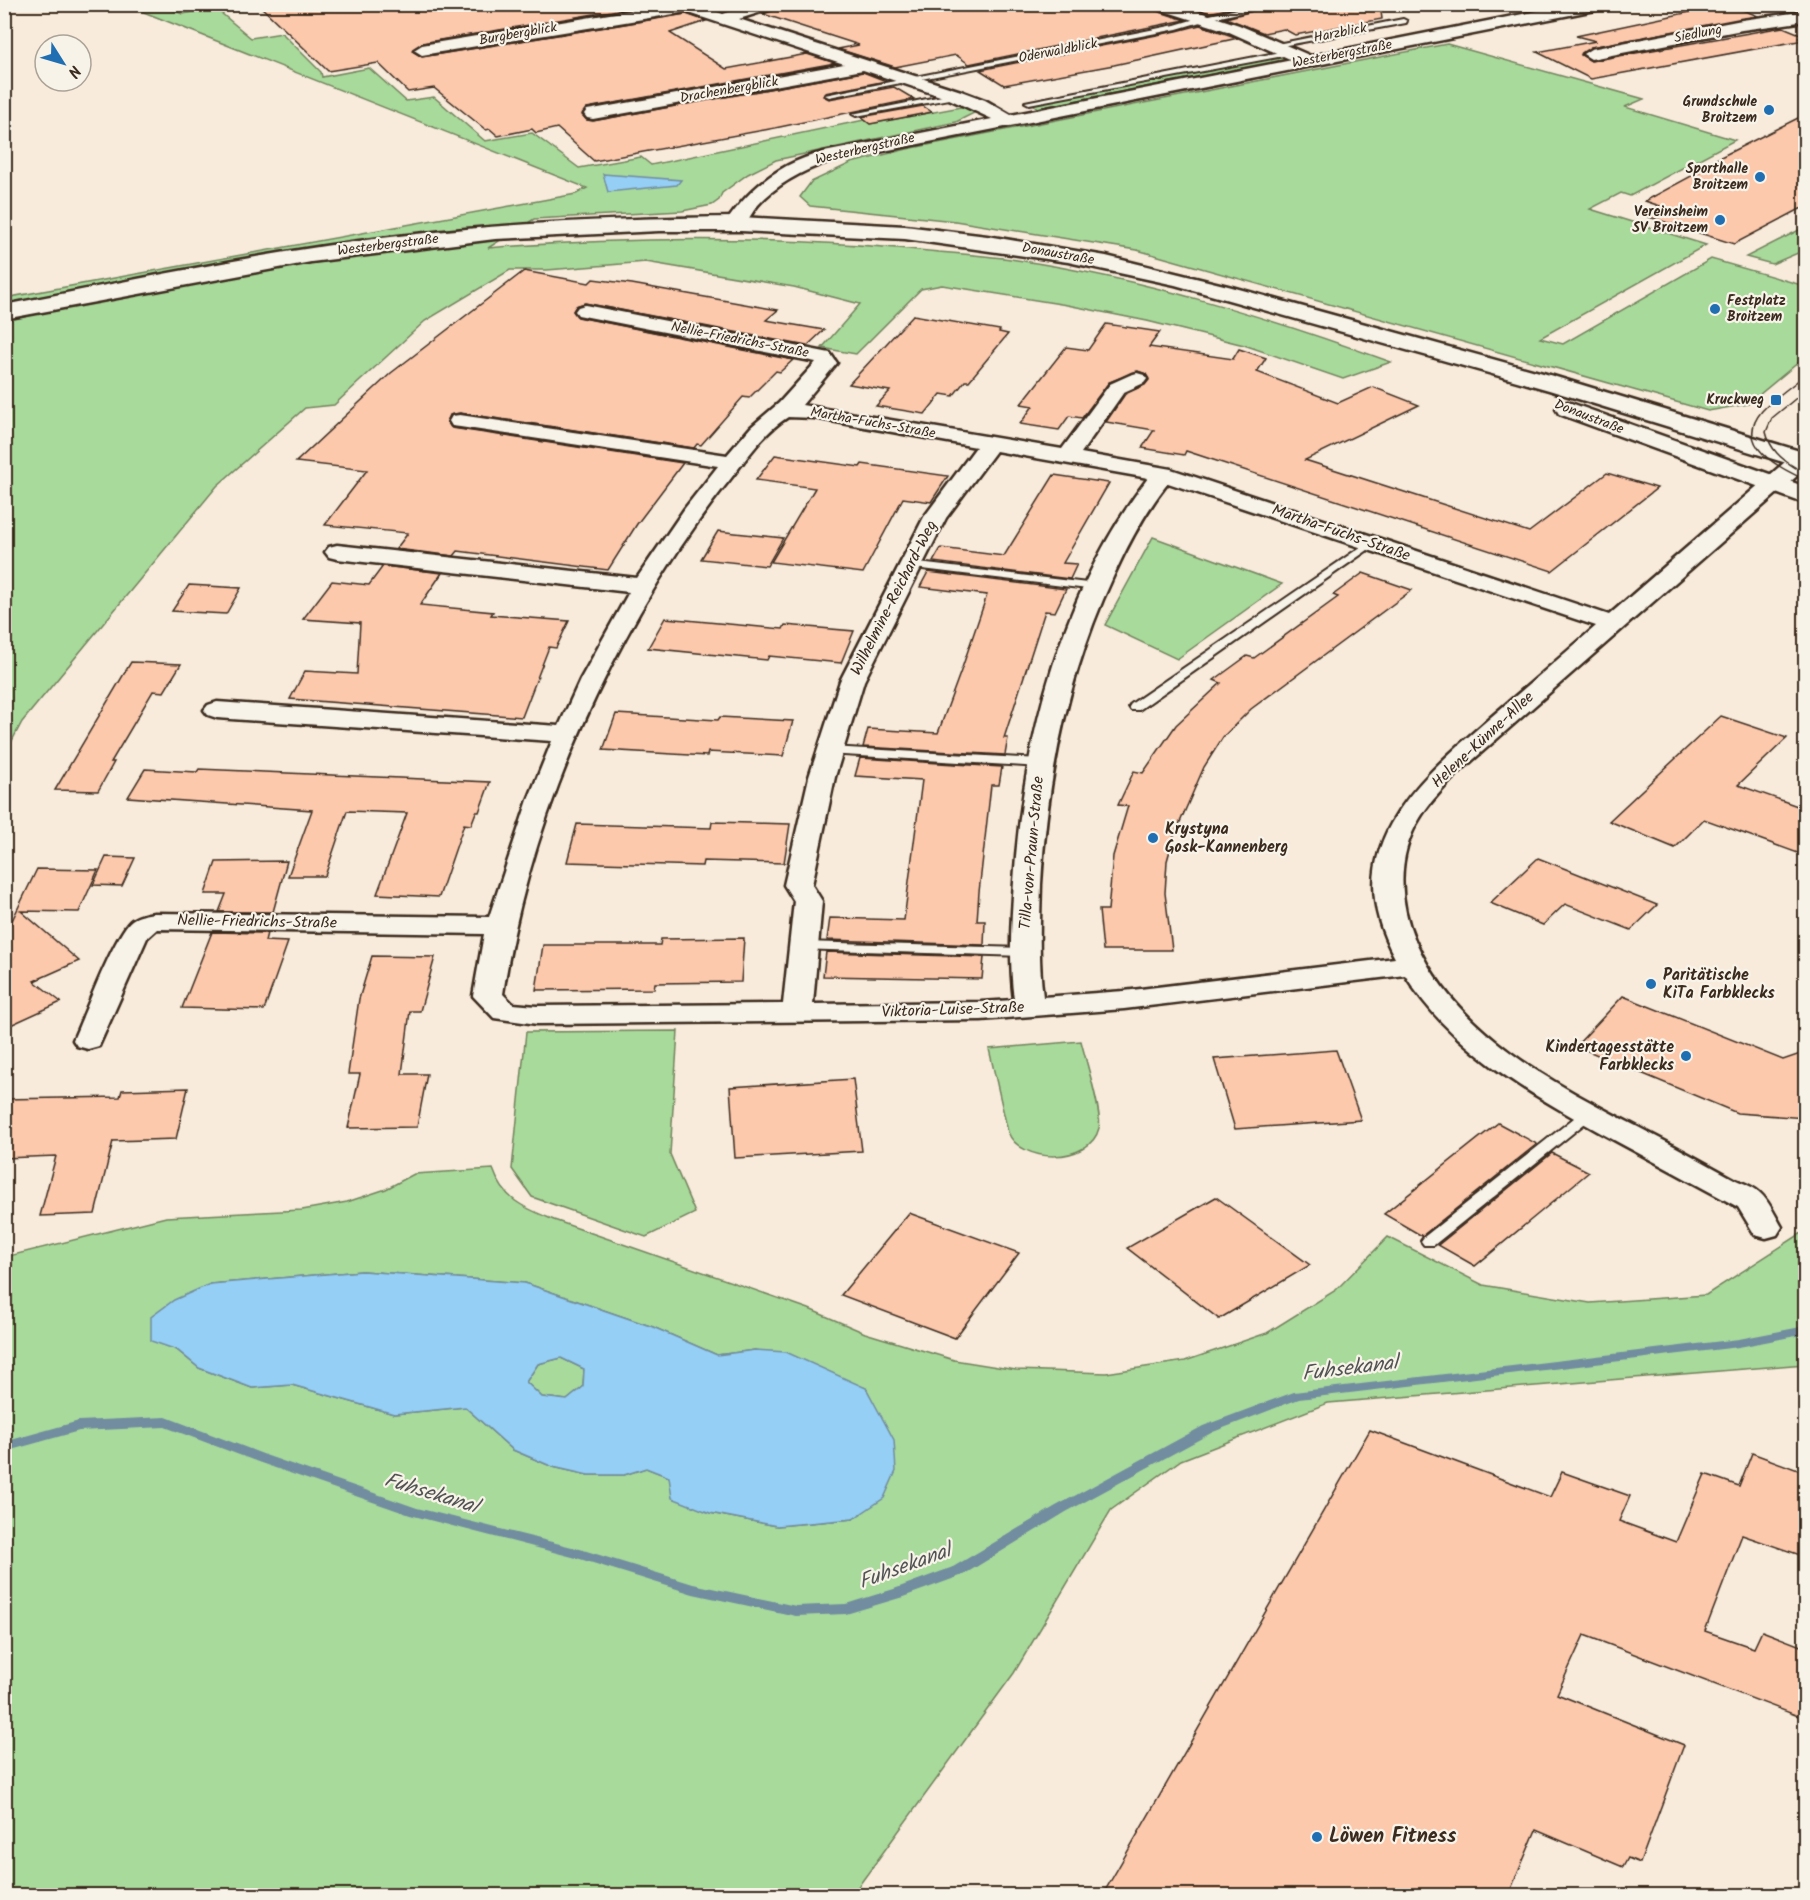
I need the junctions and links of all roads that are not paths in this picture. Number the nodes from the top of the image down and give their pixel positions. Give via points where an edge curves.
1 (771, 4) edge
2 (1158, 4) edge
3 (1275, 4) edge
4 (1600, 4) edge
5 (682, 6) edge
6 (1806, 16) edge
7 (1205, 18) junction
8 (722, 19) junction
9 (1403, 21) dead end
10 (1284, 49) junction
11 (422, 50) dead end
12 (1591, 54) dead end
13 (1309, 61) junction
14 (865, 65) junction
15 (911, 80) junction
16 (829, 95) dead end
17 (957, 96) junction
18 (1029, 102) dead end
19 (593, 114) dead end
20 (856, 114) dead end
21 (1006, 119) junction
22 (734, 224) junction
23 (585, 311) dead end
24 (4, 312) edge
25 (1373, 334) junction
26 (1137, 379) dead end
27 (785, 410) junction
28 (460, 421) dead end
29 (991, 443) junction
30 (1068, 456) junction
31 (1804, 461) edge
32 (733, 462) junction
33 (1163, 474) junction
34 (1772, 485) junction
35 (1806, 496) edge
36 (1371, 543) junction
37 (337, 552) dead end
38 (910, 565) junction
39 (642, 586) junction
40 (1096, 587) junction
41 (1611, 624) junction
42 (1135, 707) dead end
43 (217, 710) dead end
44 (567, 734) junction
45 (831, 751) junction
46 (1040, 763) junction
47 (500, 926) junction
48 (802, 946) junction
49 (1024, 952) junction
50 (1412, 965) junction
51 (494, 1004) joint
52 (1030, 1008) junction
53 (797, 1014) junction
54 (88, 1040) dead end
55 (1589, 1113) junction
56 (1766, 1227) dead end
57 (1429, 1241) dead end

1 - 8 street
2 - 7 street, Harzblick
3 - 7 lane, Harzblick
4 - 13 street, Westerbergstraße
5 - 8 street, Oderwaldblick
5 - 11 street, Burgbergblick
6 - 12 street, Siedlung
7 - 10 street, Harzblick
7 - 15 lane, Oderwaldblick via 1177,27
8 - 14 street, Oderwaldblick
9 - 10 lane, Harzblick
10 - 13 street, Harzblick
10 - 18 lane
13 - 21 street, Westerbergstraße
14 - 15 street, Oderwaldblick
14 - 19 street, Drachenbergblick
15 - 16 lane
15 - 17 street, Oderwaldblick
17 - 20 lane
17 - 21 street, Oderwaldblick
21 - 22 street, Westerbergstraße via 805,163 776,178 757,194
22 - 24 main road, Westerbergstraße via 590,227 416,241 342,250
22 - 25 main road, Donaustraße via 916,234 1066,254 1204,285
23 - 27 street, Nellie-Friedrichs-Straße via 823,357 827,363
25 - 31 main road, Donaustraße via 1565,387
25 - 34 main road, Donaustraße
26 - 30 street via 1117,388
27 - 29 street, Martha-Fuchs-Straße
27 - 32 street, Nellie-Friedrichs-Straße
28 - 32 street
29 - 30 street, Martha-Fuchs-Straße
29 - 38 street, Wilhelmine-Reichard-Weg via 935,517
30 - 33 street, Martha-Fuchs-Straße
31 - 34 street, Helene-Künne-Allee
32 - 39 street, Nellie-Friedrichs-Straße
33 - 36 street, Martha-Fuchs-Straße
33 - 40 street, Tilla-von-Praun-Straße via 1134,513
34 - 35 main road, Donaustraße
34 - 41 street, Helene-Künne-Allee
36 - 41 street, Martha-Fuchs-Straße
36 - 42 lane
37 - 39 street
38 - 40 lane
38 - 45 street, Wilhelmine-Reichard-Weg via 852,681
39 - 44 street, Nellie-Friedrichs-Straße via 602,658
40 - 46 street, Tilla-von-Praun-Straße via 1068,654
41 - 50 street, Helene-Künne-Allee via 1449,767 1405,819 1390,859 1389,900 1400,944
43 - 44 street
44 - 47 street, Nellie-Friedrichs-Straße via 535,816
45 - 46 lane
45 - 48 street, Wilhelmine-Reichard-Weg via 798,885 808,901
46 - 49 street, Tilla-von-Praun-Straße via 1031,829
47 - 51 street, Nellie-Friedrichs-Straße via 488,996
47 - 54 street, Nellie-Friedrichs-Straße via 154,921 143,925 134,935
48 - 49 lane
48 - 53 street, Wilhelmine-Reichard-Weg
49 - 52 street, Tilla-von-Praun-Straße
50 - 52 street, Viktoria-Luise-Straße
50 - 55 street, Helene-Künne-Allee via 1460,1024 1491,1052
51 - 53 street, Viktoria-Luise-Straße via 504,1012 537,1016
52 - 53 street, Viktoria-Luise-Straße
55 - 56 street, Helene-Künne-Allee via 1749,1200
55 - 57 lane

